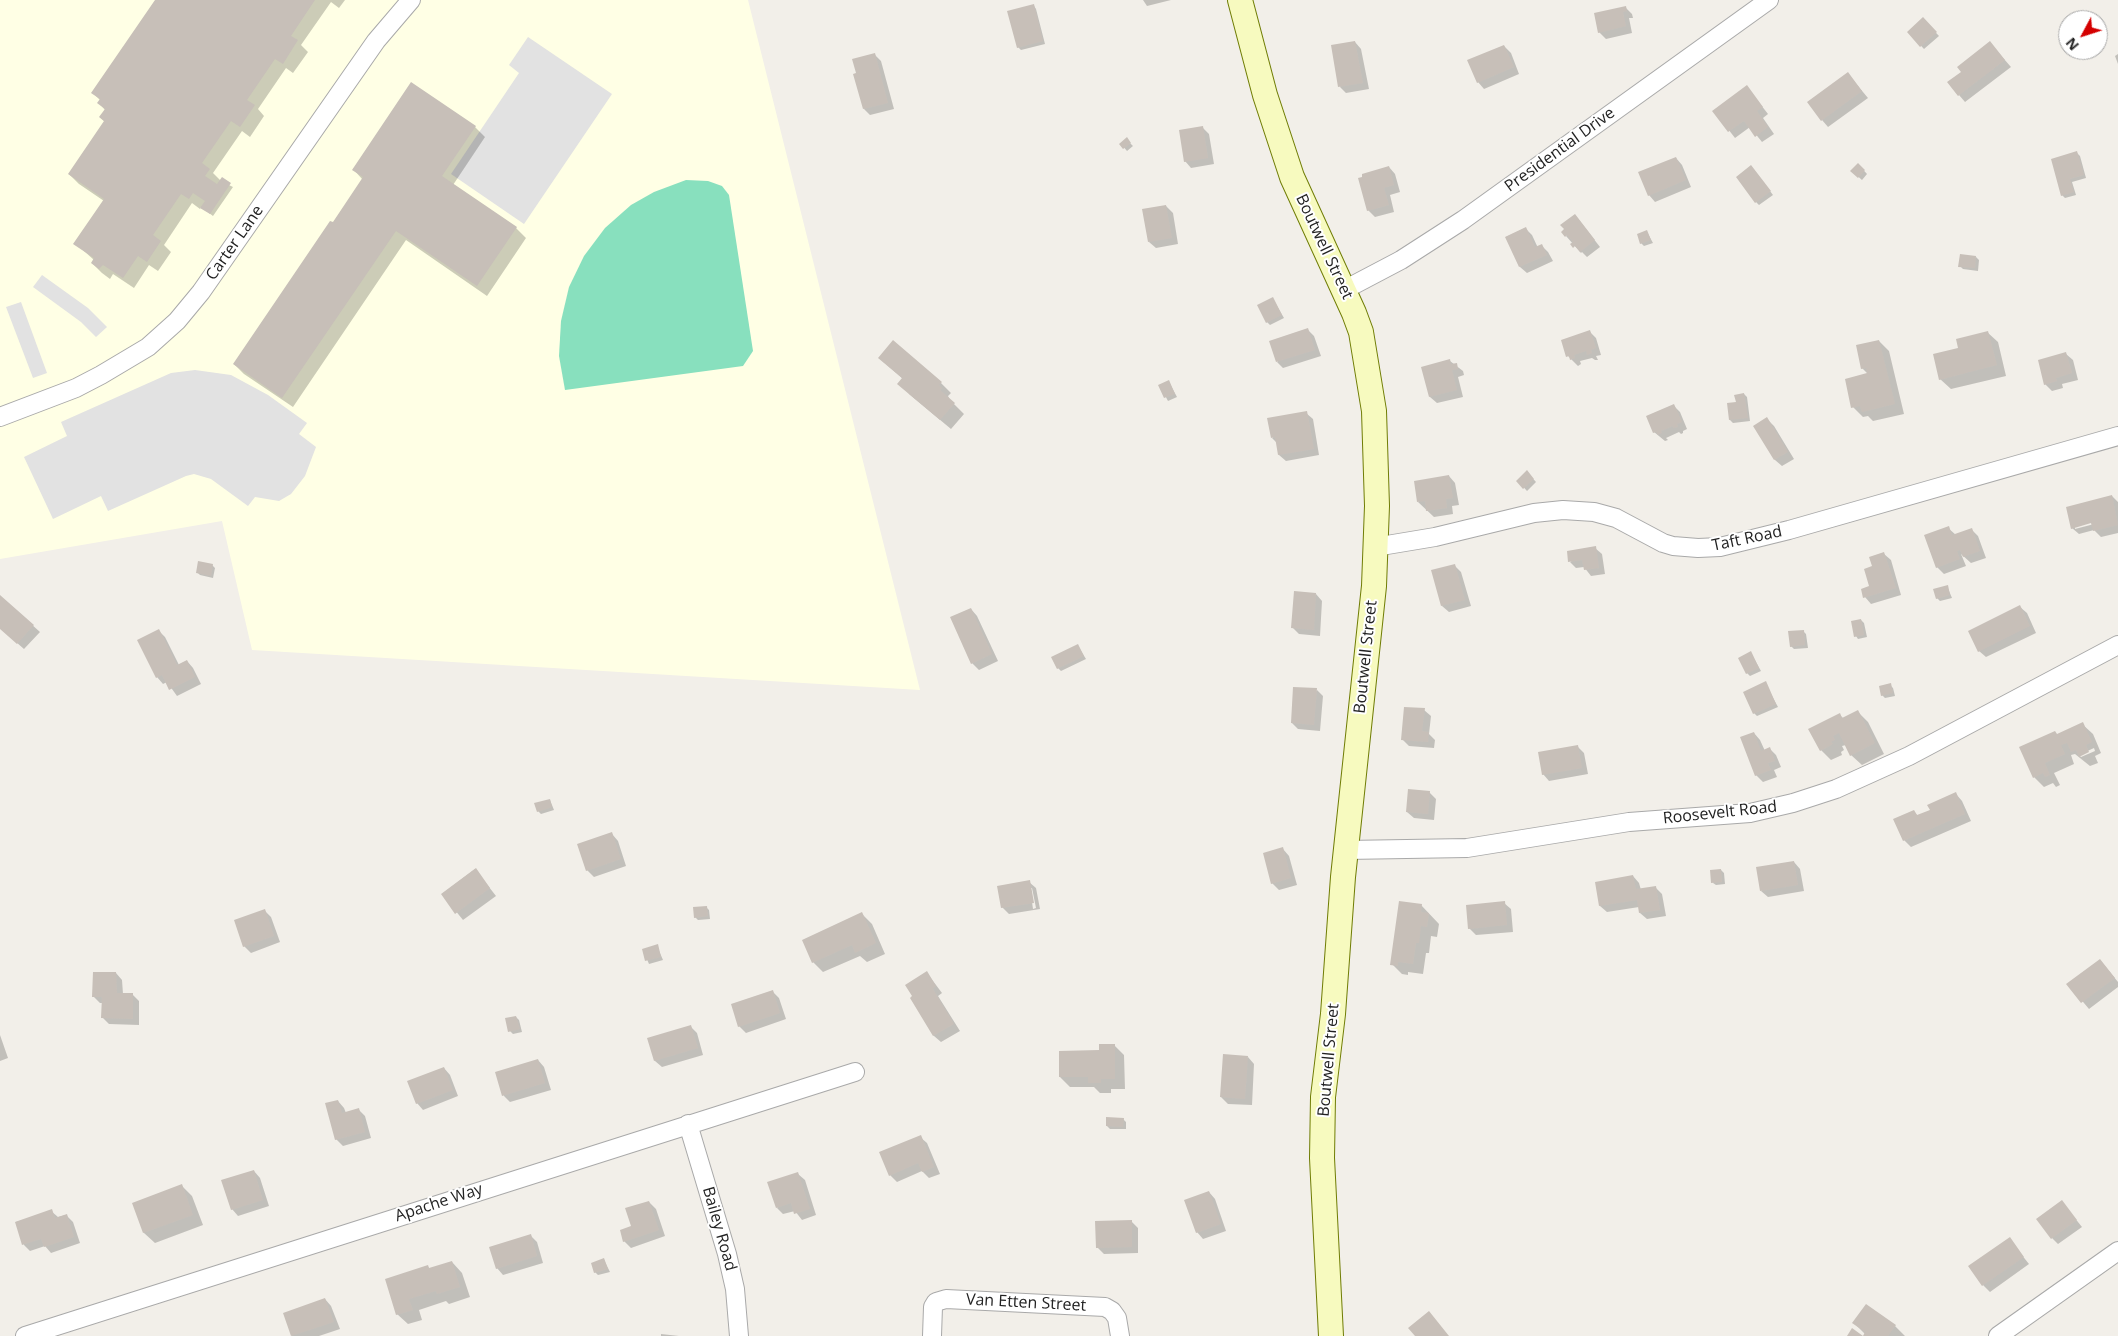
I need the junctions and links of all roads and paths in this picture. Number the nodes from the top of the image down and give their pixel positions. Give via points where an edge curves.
1 (410, 0) edge
2 (1240, 0) edge
3 (1769, 0) edge
4 (1344, 290) junction
5 (0, 417) edge
6 (2118, 436) edge
7 (1375, 547) junction
8 (2118, 645) edge
9 (1346, 850) junction
10 (855, 1072) dead end
11 (688, 1124) junction
12 (2118, 1251) edge
13 (24, 1336) edge
14 (738, 1336) edge
15 (932, 1336) edge
16 (1120, 1336) edge
17 (1331, 1336) edge
18 (1998, 1336) edge

1 - 5 street, Carter Lane via 376,40 201,292 177,321 148,347 101,375
2 - 4 street, Boutwell Street via 1279,143 1304,206
3 - 4 street, Presidential Drive via 1463,220 1401,260
4 - 7 street, Boutwell Street via 1361,332 1374,411
6 - 7 street, Taft Road via 1728,546 1674,546 1616,518 1594,512 1563,510 1534,513 1435,537
7 - 9 street, Boutwell Street via 1374,586
8 - 9 street, Roosevelt Road via 1909,756 1836,789 1793,803 1750,813 1629,822 1467,848
9 - 17 street, Boutwell Street via 1323,1097 1322,1158
10 - 11 street, Apache Way
11 - 13 street, Apache Way
11 - 14 street, Bailey Road via 727,1254 735,1289
12 - 18 street
15 - 16 street, Van Etten Street via 933,1307 936,1302 946,1299 1101,1306 1115,1314

